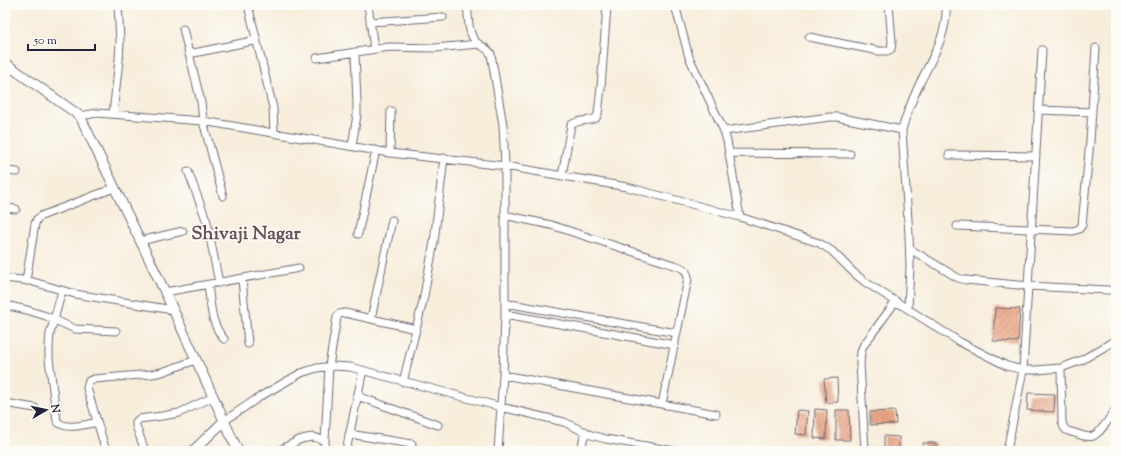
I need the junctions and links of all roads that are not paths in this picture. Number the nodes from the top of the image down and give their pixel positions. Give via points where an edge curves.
1 (118, 5) edge
2 (248, 5) edge
3 (368, 5) edge
4 (467, 5) edge
5 (607, 5) edge
6 (675, 5) edge
7 (889, 5) edge
8 (946, 5) edge
9 (443, 17) dead end
10 (370, 22) junction
11 (183, 29) dead end
12 (809, 37) dead end
13 (256, 40) junction
14 (479, 44) junction
15 (1096, 48) dead end
16 (374, 49) junction
17 (1042, 50) dead end
18 (355, 52) junction
19 (189, 54) junction
20 (317, 58) dead end
21 (5, 63) edge
22 (1039, 110) junction
23 (390, 111) dead end
24 (1092, 112) junction
25 (113, 114) junction
26 (80, 116) junction
27 (203, 121) junction
28 (902, 130) junction
29 (724, 131) junction
30 (274, 132) junction
31 (352, 146) junction
32 (376, 150) junction
33 (390, 153) junction
34 (729, 153) junction
35 (850, 154) dead end
36 (950, 155) dead end
37 (1036, 156) junction
38 (444, 158) junction
39 (505, 166) junction
40 (5, 171) edge
41 (188, 171) dead end
42 (17, 172) dead end
43 (562, 176) junction
44 (114, 188) junction
45 (223, 196) dead end
46 (5, 208) edge
47 (16, 209) dead end
48 (504, 215) junction
49 (740, 217) junction
50 (392, 220) dead end
51 (957, 226) dead end
52 (183, 230) dead end
53 (1032, 230) junction
54 (358, 234) dead end
55 (140, 241) junction
56 (910, 249) junction
57 (299, 268) dead end
58 (5, 278) edge
59 (242, 279) junction
60 (26, 281) junction
61 (219, 283) junction
62 (208, 285) junction
63 (1028, 286) junction
64 (1108, 290) dead end
65 (62, 291) junction
66 (165, 292) junction
67 (896, 301) junction
68 (505, 303) junction
69 (5, 305) edge
70 (908, 309) junction
71 (173, 310) junction
72 (505, 314) junction
73 (371, 319) junction
74 (54, 320) junction
75 (608, 321) junction
76 (416, 329) junction
77 (116, 332) dead end
78 (607, 332) junction
79 (677, 333) junction
80 (224, 338) dead end
81 (248, 344) dead end
82 (675, 345) junction
83 (1114, 345) edge
84 (196, 360) junction
85 (329, 366) junction
86 (1061, 368) junction
87 (363, 370) junction
88 (1023, 370) junction
89 (503, 375) junction
90 (404, 382) junction
91 (357, 396) junction
92 (213, 397) junction
93 (5, 403) edge
94 (662, 404) junction
95 (501, 407) junction
96 (35, 408) dead end
97 (1116, 409) edge
98 (716, 414) dead end
99 (224, 421) junction
100 (97, 422) junction
101 (438, 425) dead end
102 (585, 432) junction
103 (349, 434) junction
104 (325, 441) junction
105 (412, 444) dead end
106 (635, 447) edge
107 (106, 451) edge
108 (145, 451) edge
109 (193, 451) edge
110 (238, 451) edge
111 (278, 451) edge
112 (324, 451) edge
113 (346, 451) edge
114 (498, 451) edge
115 (581, 451) edge
116 (674, 451) edge
117 (865, 451) edge
118 (1007, 451) edge

1 - 25 street via 120,41
2 - 13 street
3 - 10 street
4 - 14 street via 470,33
5 - 43 street via 598,114 593,120 571,124
6 - 29 street via 689,57
7 - 12 street via 892,42 891,49 887,51
8 - 28 street via 947,13 941,39
9 - 10 street
10 - 16 street
11 - 19 street
13 - 19 street
13 - 30 street via 273,108
14 - 16 street
14 - 39 street via 489,50 493,61 503,125
15 - 24 street
16 - 18 street
17 - 22 street
18 - 20 street
18 - 31 street via 357,115
19 - 27 street
21 - 26 street
22 - 24 street
22 - 37 street
23 - 33 street
24 - 53 street via 1082,225 1079,230 1073,232
25 - 26 street
25 - 27 street
26 - 44 street
27 - 30 street
27 - 45 street
28 - 29 street via 830,117
28 - 56 street
29 - 34 street
30 - 31 street
31 - 32 street
32 - 33 street
32 - 54 street
33 - 38 street
34 - 35 street
34 - 49 street
36 - 37 street
37 - 53 street
38 - 39 street
38 - 76 street via 434,242
39 - 43 street
39 - 48 street
40 - 42 street
41 - 61 street via 206,222
43 - 49 street via 627,187
44 - 55 street
44 - 60 street via 37,219
46 - 47 street
48 - 68 street
48 - 79 street via 551,225 682,267 688,279
49 - 67 street via 819,243 832,251 865,282
50 - 73 street
51 - 53 street
52 - 55 street
53 - 63 street
55 - 66 street
56 - 63 street via 958,278
56 - 70 street
57 - 59 street
58 - 60 street
59 - 61 street
59 - 81 street
60 - 65 street
61 - 62 street
62 - 66 street
62 - 80 street via 214,321 218,332
63 - 64 street
63 - 88 street
65 - 71 street
65 - 74 street
66 - 71 street
67 - 70 street
67 - 117 street via 861,352
68 - 72 street
68 - 75 street
69 - 74 street via 32,311
70 - 88 street via 960,342 1007,366
71 - 84 street
72 - 78 street
72 - 89 street
73 - 76 street
73 - 85 street via 346,313 337,316
74 - 77 street via 75,329
74 - 100 street via 49,340 49,359 57,421 69,426
75 - 78 street
75 - 79 street
76 - 90 street
78 - 82 street
79 - 82 street
82 - 94 street
83 - 86 street
84 - 92 street
84 - 100 street via 152,374 89,381 87,388
85 - 87 street
85 - 99 street via 301,373
85 - 104 street
86 - 88 street
86 - 97 street via 1062,422 1069,432 1093,436
87 - 90 street
87 - 91 street
88 - 118 street
89 - 94 street
89 - 95 street
90 - 95 street
91 - 101 street
91 - 103 street
92 - 99 street
92 - 108 street via 175,414 139,419 136,426
93 - 96 street
94 - 98 street
95 - 102 street via 564,422
95 - 114 street
99 - 109 street
99 - 110 street
100 - 107 street
102 - 106 street
102 - 115 street
103 - 105 street
103 - 113 street
104 - 111 street via 314,437 306,438
104 - 112 street
106 - 116 street

